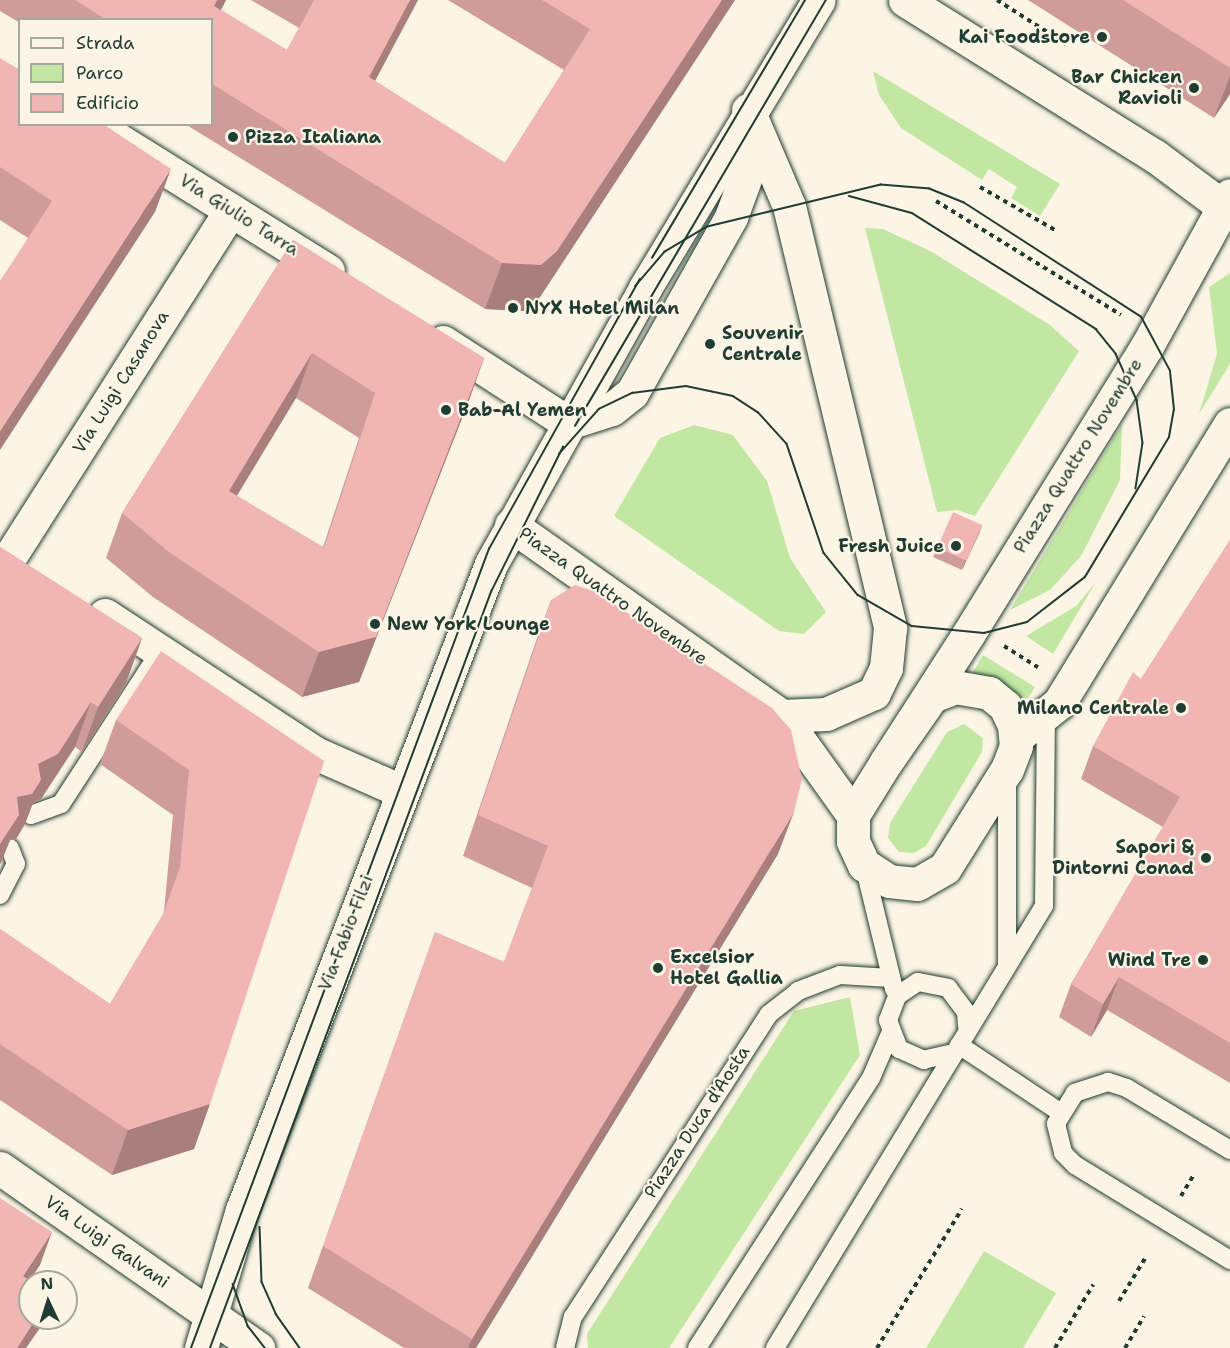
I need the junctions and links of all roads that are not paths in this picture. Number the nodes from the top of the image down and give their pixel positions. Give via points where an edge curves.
1 (819, 0) edge
2 (905, 0) edge
3 (750, 117) junction
4 (96, 126) edge
5 (1228, 205) edge
6 (231, 210) junction
7 (360, 291) edge
8 (420, 328) edge
9 (568, 423) junction
10 (1230, 424) edge
11 (511, 525) junction
12 (6, 551) edge
13 (41, 574) edge
14 (81, 599) edge
15 (161, 650) junction
16 (782, 716) junction
17 (1046, 718) junction
18 (1017, 737) junction
19 (886, 762) junction
20 (1007, 769) junction
21 (401, 792) junction
22 (32, 814) edge
23 (853, 815) junction
24 (10, 848) edge
25 (864, 865) junction
26 (0, 896) edge
27 (1007, 964) junction
28 (891, 978) junction
29 (897, 996) junction
30 (967, 1026) junction
31 (890, 1034) junction
32 (954, 1049) junction
33 (1060, 1112) junction
34 (1230, 1150) edge
35 (0, 1168) edge
36 (1230, 1260) edge
37 (213, 1316) junction
38 (201, 1348) edge
39 (258, 1348) edge
40 (565, 1348) edge
41 (697, 1348) edge
42 (775, 1348) edge

1 - 3 street, Piazza Quattro Novembre
2 - 5 street, Piazza Quattro Novembre
3 - 9 street, Piazza Quattro Novembre
3 - 9 street via 750,163 731,217 632,393 612,409
3 - 16 street via 789,206 890,628 886,668 874,693 826,714
4 - 6 street, Via Giulio Tarra
5 - 19 street, Piazza Quattro Novembre via 1147,346
6 - 7 street, Via Giulio Tarra
6 - 12 street, Via Luigi Casanova
8 - 9 street
9 - 11 street, Piazza Quattro Novembre
10 - 17 street
11 - 16 street, Piazza Quattro Novembre
11 - 21 street, Via Fabio Filzi
12 - 13 street
14 - 15 street
15 - 21 street via 315,753
15 - 22 lane via 61,804
16 - 23 street, Piazza Quattro Novembre
17 - 18 street
17 - 27 lane via 1044,906
18 - 19 street, Piazza Quattro Novembre via 1005,706 989,693 955,687 932,696
18 - 20 street
19 - 23 street, Piazza Quattro Novembre
20 - 25 street via 938,874 898,884
20 - 27 lane
21 - 37 street, Via Fabio Filzi via 238,1220
23 - 25 street via 852,835
24 - 26 lane via 16,864
25 - 28 lane
27 - 30 lane
28 - 29 lane
28 - 40 lane, Piazza Duca d'Aosta via 840,975 798,991 769,1014 573,1317
29 - 30 lane via 918,982 948,988 966,1012
29 - 31 lane via 890,1008
30 - 32 lane
31 - 32 lane via 910,1057 924,1060
31 - 41 lane via 872,1078
32 - 33 lane
32 - 42 lane via 889,1165
33 - 34 lane via 1085,1086 1118,1084
33 - 36 lane via 1058,1140 1075,1165
35 - 37 street, Via Luigi Galvani
37 - 38 street, Via Fabio Filzi
37 - 39 street

